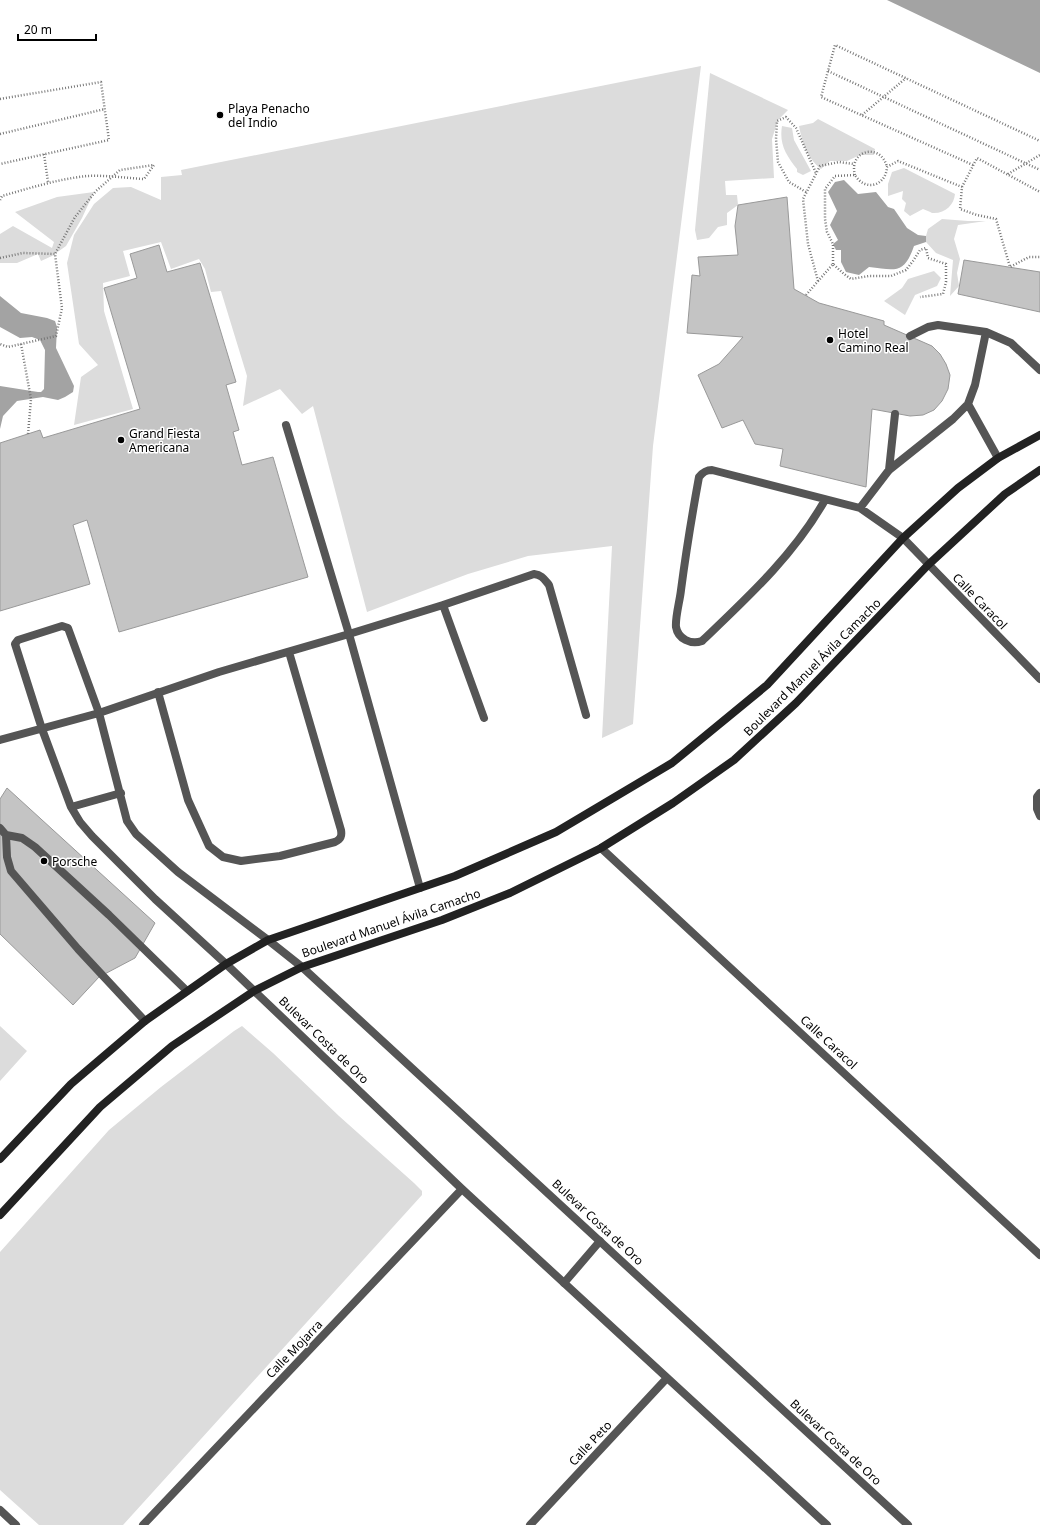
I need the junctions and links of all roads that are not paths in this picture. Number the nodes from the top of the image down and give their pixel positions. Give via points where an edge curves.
1 (986, 332) junction
2 (910, 336) dead end
3 (1040, 370) edge
4 (968, 404) junction
5 (895, 414) dead end
6 (286, 425) dead end
7 (1040, 435) edge
8 (998, 458) junction
9 (889, 470) junction
10 (1040, 470) edge
11 (826, 500) junction
12 (860, 508) junction
13 (903, 538) junction
14 (928, 565) junction
15 (443, 605) junction
16 (349, 634) junction
17 (289, 652) junction
18 (1040, 679) edge
19 (158, 692) junction
20 (99, 713) junction
21 (586, 715) dead end
22 (484, 718) dead end
23 (42, 729) junction
24 (0, 740) edge
25 (1040, 793) edge
26 (121, 794) junction
27 (71, 807) junction
28 (1040, 816) edge
29 (0, 828) edge
30 (6, 834) junction
31 (601, 848) junction
32 (420, 888) junction
33 (268, 940) junction
34 (226, 964) junction
35 (302, 966) junction
36 (187, 991) junction
37 (254, 991) junction
38 (144, 1021) junction
39 (0, 1159) edge
40 (462, 1189) junction
41 (0, 1215) edge
42 (600, 1241) junction
43 (1040, 1254) edge
44 (564, 1283) junction
45 (667, 1378) junction
46 (0, 1510) edge
47 (16, 1525) edge
48 (143, 1525) edge
49 (530, 1525) edge
50 (828, 1525) edge
51 (908, 1525) edge

1 - 2 street via 938,325 928,326
1 - 3 street via 1011,343
1 - 4 street via 975,385
4 - 8 street
4 - 9 street
5 - 9 street
6 - 16 street
7 - 8 main road, Boulevard Manuel Ávila Camacho
8 - 13 main road, Boulevard Manuel Ávila Camacho via 958,488
9 - 12 street
10 - 14 main road, Boulevard Manuel Ávila Camacho via 1005,494
11 - 11 street via 712,470 702,473 699,477 676,627 679,635 687,641 702,641 753,592 796,544
11 - 12 street
12 - 13 street, Calle Caracol
13 - 14 street, Calle Caracol
13 - 32 main road, Boulevard Manuel Ávila Camacho via 767,686 672,763 556,832 455,876
14 - 18 street, Calle Caracol
14 - 31 main road, Boulevard Manuel Ávila Camacho via 796,703 734,760 673,803
15 - 16 street
15 - 21 street via 534,574 544,578
15 - 22 street
16 - 17 street
16 - 32 street
17 - 19 street
17 - 19 street via 341,830 342,835 335,842 280,856 241,861 223,857 208,846 188,800
19 - 20 street
20 - 23 street
20 - 23 street, Bulevar Costa de Oro via 68,628 62,626 18,640 15,644
20 - 26 street, Bulevar Costa de Oro
23 - 24 street
23 - 27 street, Bulevar Costa de Oro
25 - 28 street via 1037,797 1037,809
26 - 27 street
26 - 33 street, Bulevar Costa de Oro via 127,821 136,834 178,872
27 - 34 street, Bulevar Costa de Oro via 80,822 98,842
29 - 30 street
30 - 36 street via 22,838 35,847
30 - 38 street via 7,857 11,872
31 - 35 main road, Boulevard Manuel Ávila Camacho via 510,893 442,920
31 - 43 street, Calle Caracol
32 - 33 main road, Boulevard Manuel Ávila Camacho
33 - 34 main road, Boulevard Manuel Ávila Camacho
33 - 35 street, Bulevar Costa de Oro
34 - 36 main road, Boulevard Manuel Ávila Camacho
34 - 37 street, Bulevar Costa de Oro
35 - 37 main road, Boulevard Manuel Ávila Camacho
35 - 42 street, Bulevar Costa de Oro
36 - 38 main road, Boulevard Manuel Ávila Camacho
37 - 40 street, Bulevar Costa de Oro
37 - 41 main road, Boulevard Manuel Ávila Camacho via 172,1046 100,1108
38 - 39 main road, Boulevard Manuel Ávila Camacho via 71,1084
40 - 44 street, Bulevar Costa de Oro
40 - 48 street, Calle Mojarra
42 - 44 street
42 - 51 street, Bulevar Costa de Oro
44 - 45 street, Bulevar Costa de Oro
45 - 49 street, Calle Peto
45 - 50 street, Bulevar Costa de Oro
46 - 47 street

